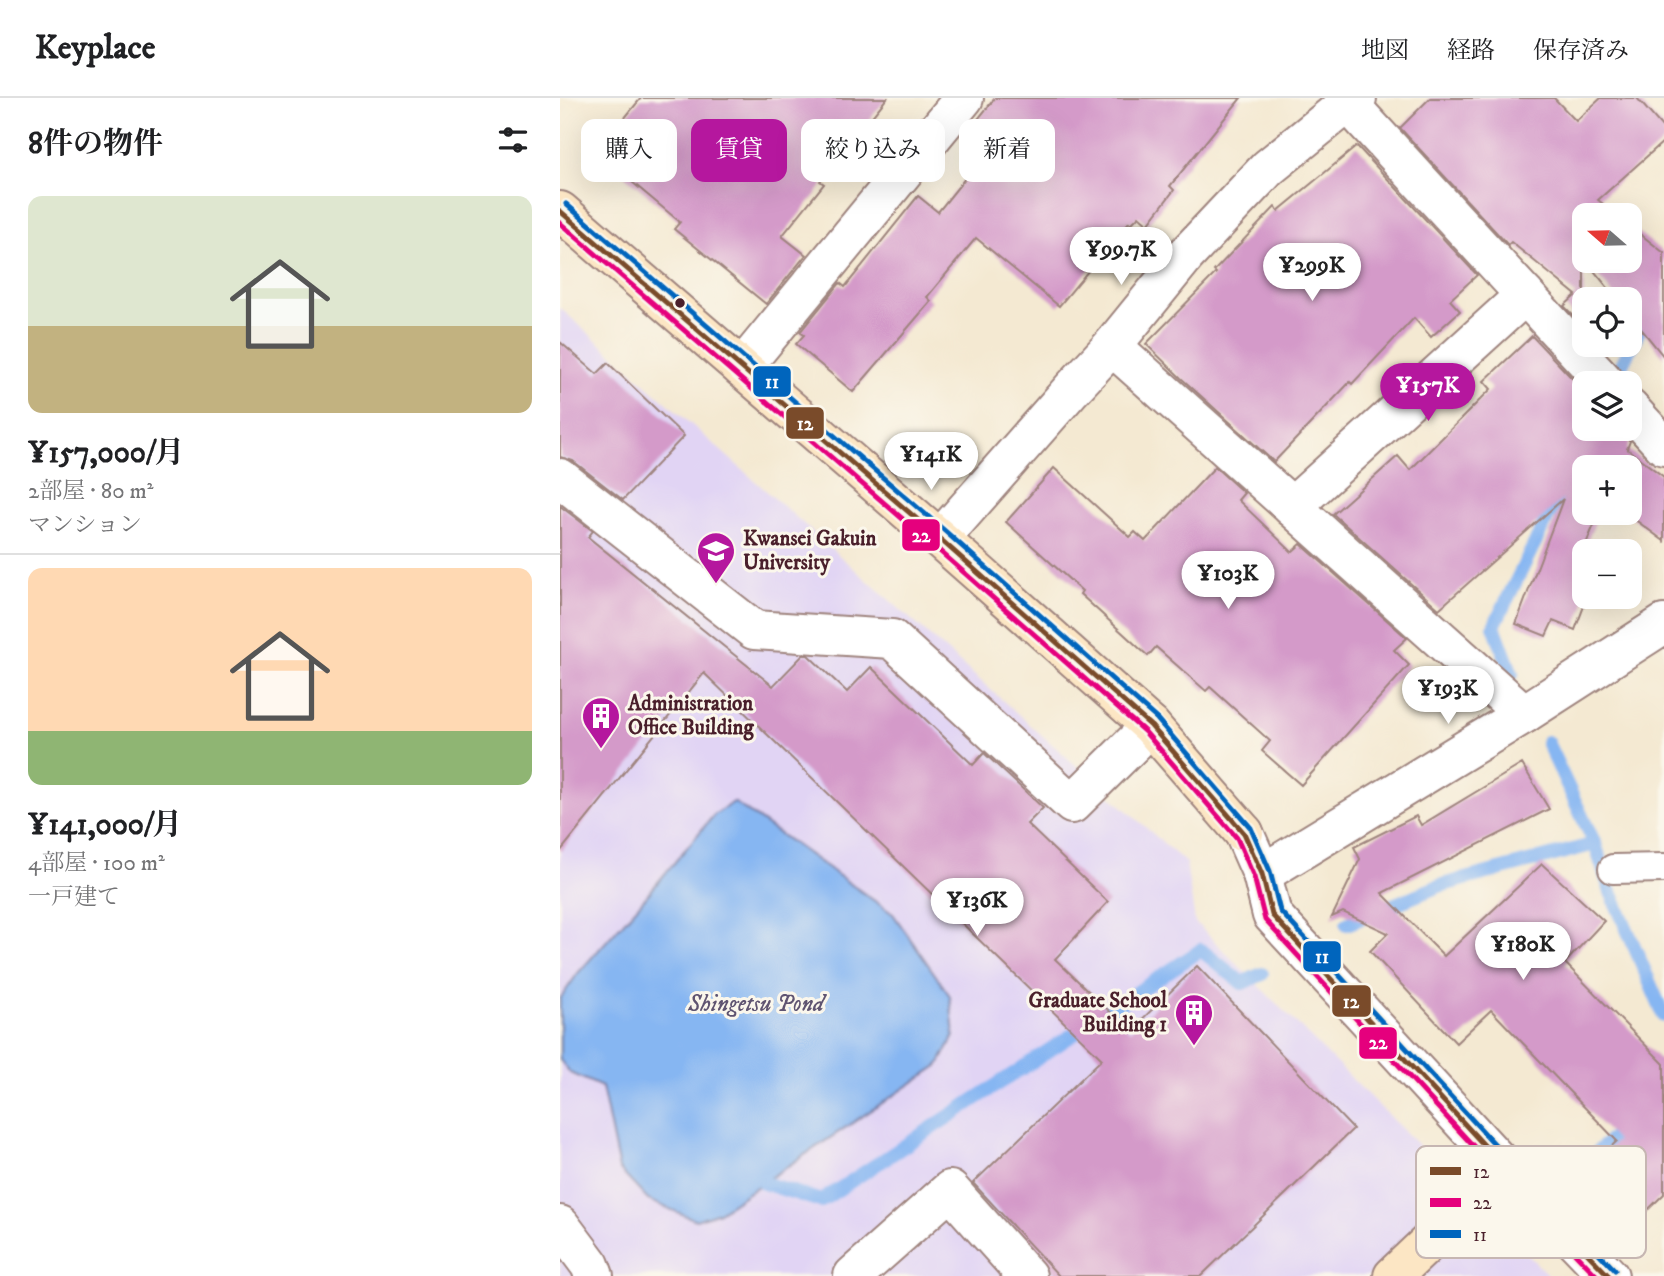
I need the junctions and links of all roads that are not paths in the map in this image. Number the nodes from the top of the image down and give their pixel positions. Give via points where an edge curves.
1 (964, 98) edge
2 (1352, 101) edge
3 (560, 211) edge
4 (1525, 295) junction
5 (1112, 346) junction
6 (742, 368) junction
7 (1595, 371) edge
8 (1642, 422) edge
9 (1664, 446) edge
10 (560, 478) edge
11 (1292, 507) junction
12 (940, 539) junction
13 (1664, 624) edge
14 (1524, 714) junction
15 (1151, 726) junction
16 (1664, 868) edge
17 (1613, 869) dead end
18 (1262, 874) junction
19 (1485, 1146) edge
20 (560, 1225) edge
21 (1416, 1254) edge
22 (1592, 1258) edge
23 (594, 1276) edge
24 (853, 1276) edge
25 (1027, 1276) edge
26 (1393, 1276) edge
27 (1609, 1276) edge

1 - 6 street
2 - 4 street
2 - 5 street via 1268,168 1185,255
3 - 6 street
4 - 7 street
4 - 11 street
5 - 11 street
5 - 12 street
6 - 12 street
8 - 9 street
10 - 15 street via 754,630 892,639 1072,804
11 - 14 street
12 - 15 street
13 - 14 street
14 - 18 street
15 - 18 street via 1244,833
16 - 17 lane
18 - 19 street via 1272,915
20 - 23 street
21 - 26 street
22 - 27 street
24 - 25 street via 950,1190

